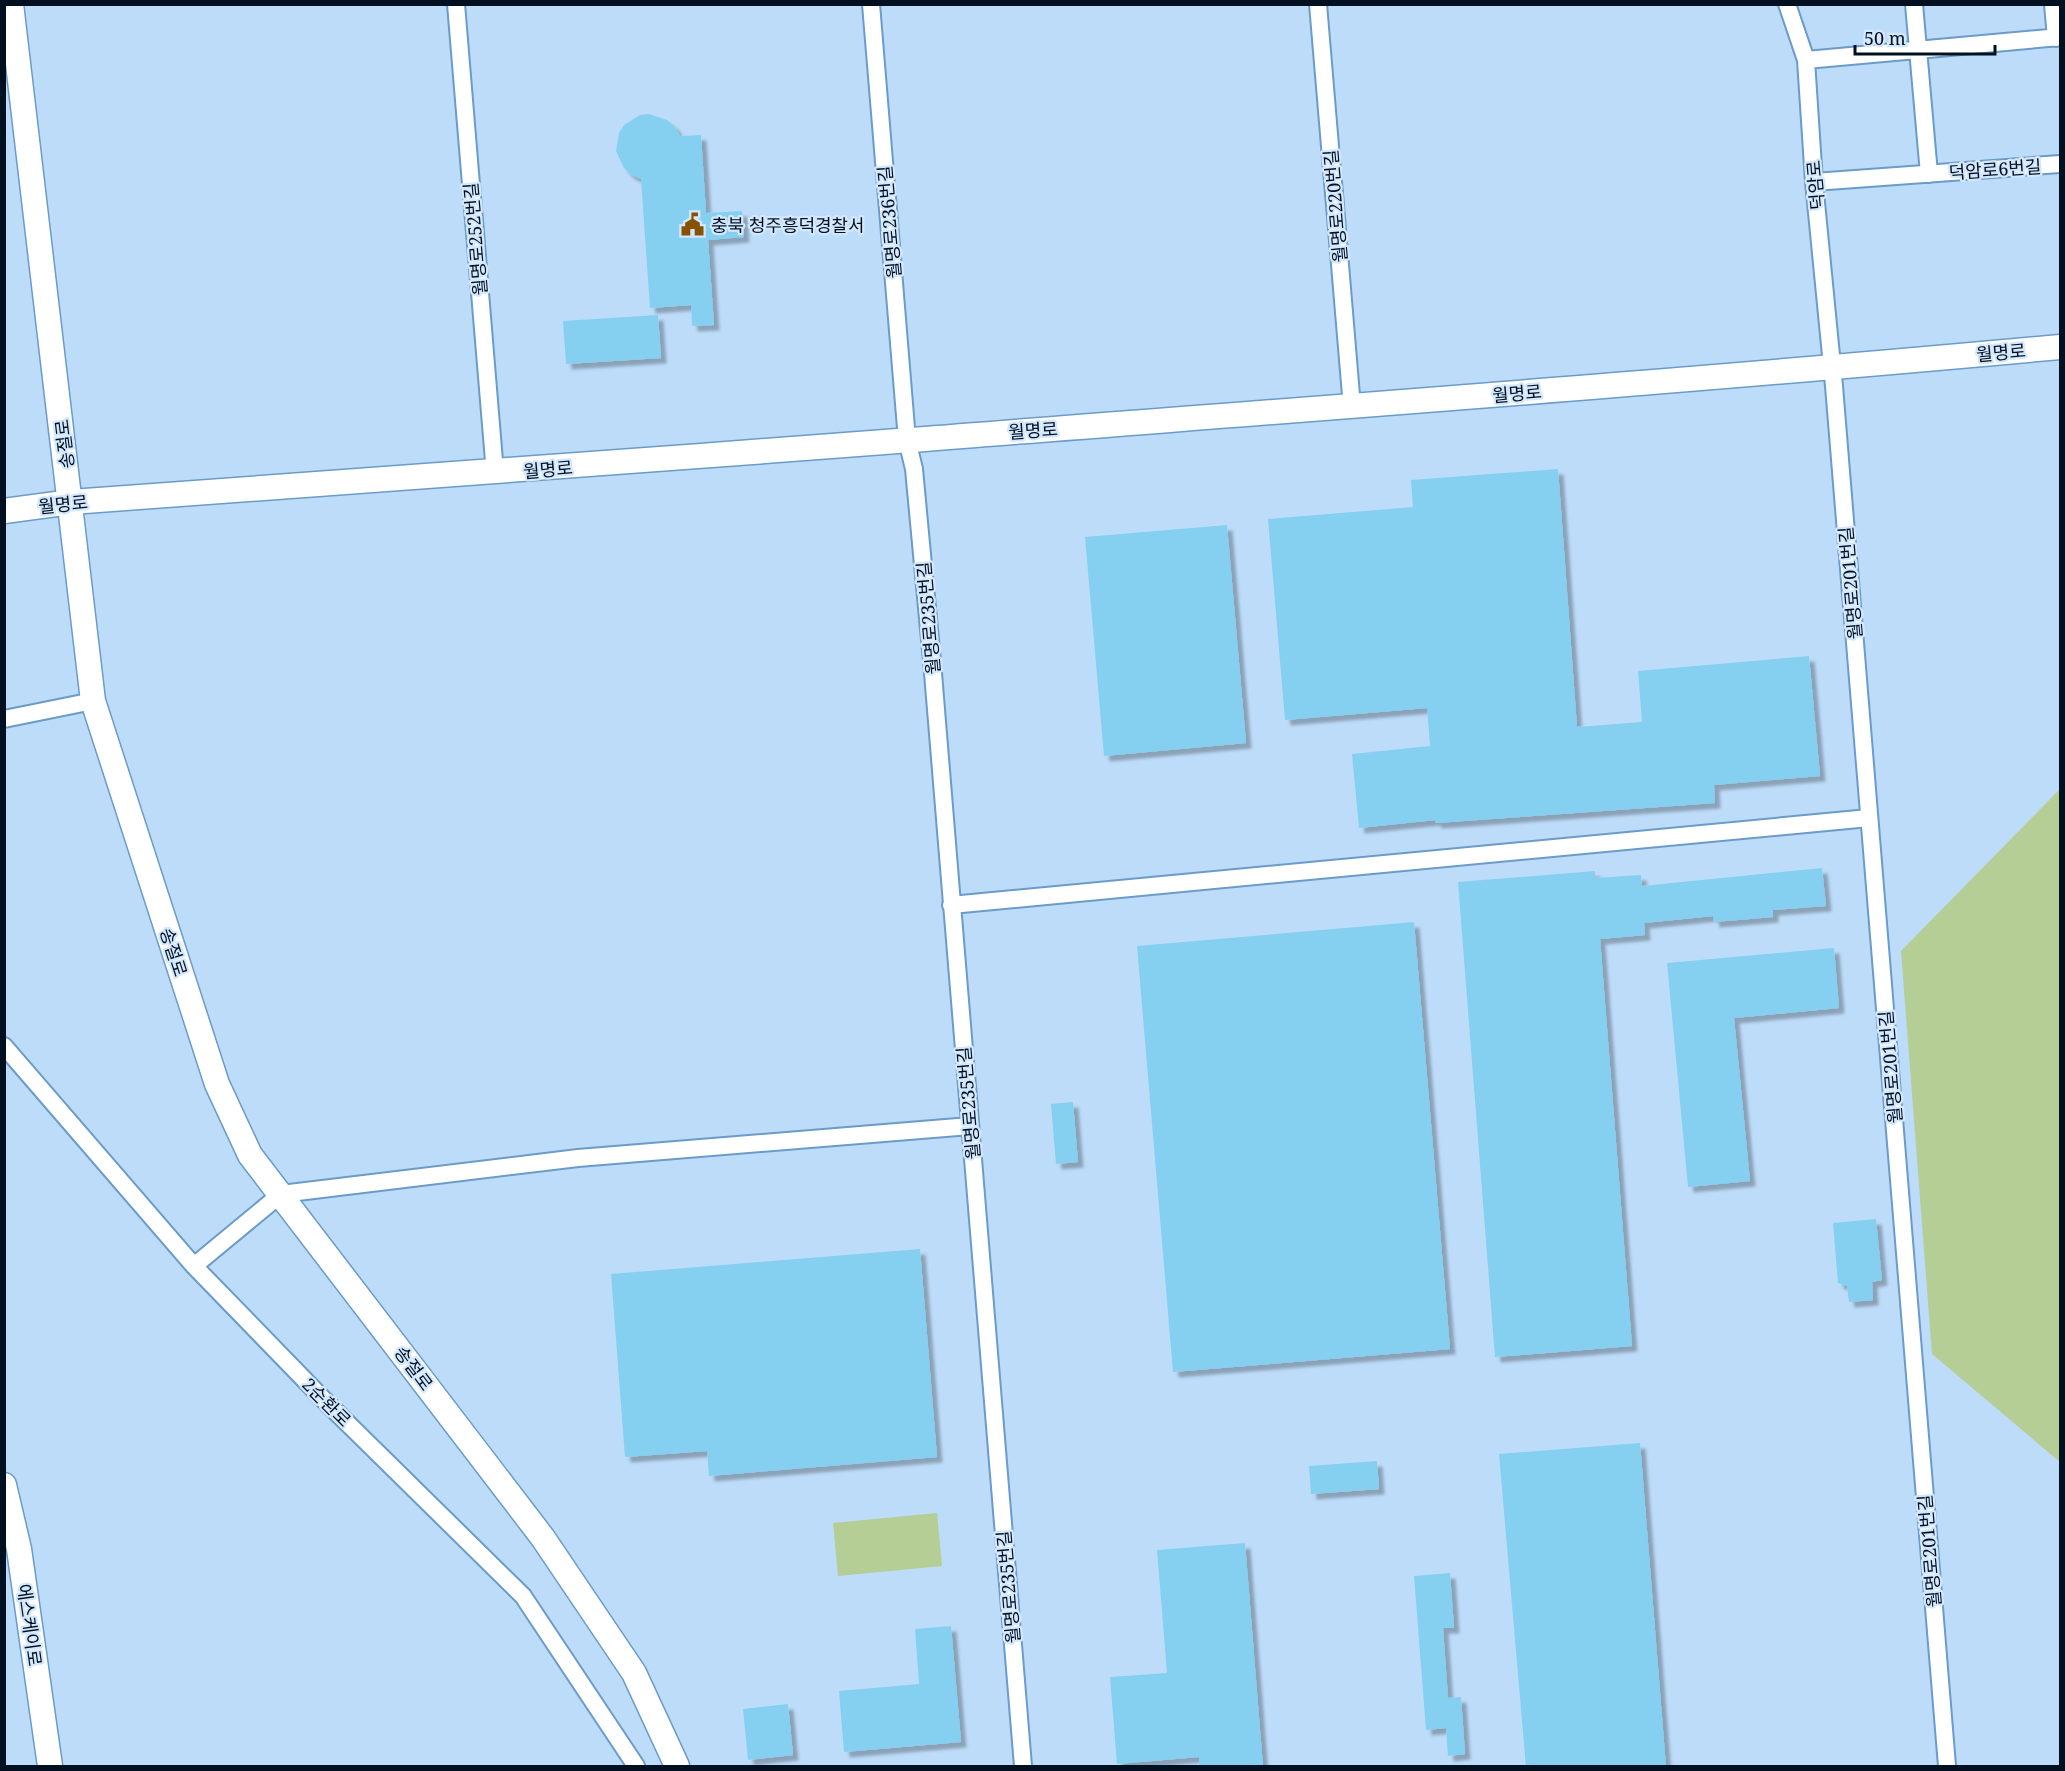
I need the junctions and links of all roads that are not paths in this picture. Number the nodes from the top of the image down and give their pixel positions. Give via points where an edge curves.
1 (11, 4) edge
2 (456, 4) edge
3 (871, 4) edge
4 (1318, 4) edge
5 (1787, 4) edge
6 (1914, 4) edge
7 (2054, 4) edge
8 (2059, 38) edge
9 (1918, 50) junction
10 (1806, 60) junction
11 (2061, 164) edge
12 (1929, 174) junction
13 (1814, 182) junction
14 (2061, 347) edge
15 (1832, 368) junction
16 (1352, 407) junction
17 (907, 440) junction
18 (495, 473) junction
19 (71, 502) junction
20 (4, 511) edge
21 (93, 701) junction
22 (4, 719) edge
23 (1869, 818) junction
24 (951, 905) junction
25 (4, 1046) edge
26 (970, 1126) junction
27 (281, 1194) junction
28 (194, 1266) junction
29 (4, 1485) edge
30 (50, 1767) edge
31 (636, 1767) edge
32 (677, 1767) edge
33 (1023, 1767) edge
34 (1947, 1767) edge

1 - 19 street, 송절로
2 - 18 street, 월명로252번길
3 - 17 street, 월명로236번길
4 - 16 street, 월명로220번길
5 - 10 street, 덕암로
6 - 9 street, 덕암로6번길
7 - 8 street
8 - 9 street
9 - 10 street
9 - 12 street, 덕암로6번길
10 - 13 street, 덕암로
11 - 12 street, 덕암로6번길
12 - 13 street, 덕암로6번길
13 - 15 street, 덕암로
14 - 15 street, 월명로
15 - 16 street, 월명로
15 - 23 street, 월명로201번길
16 - 17 street, 월명로
17 - 18 street, 월명로
17 - 24 street, 월명로235번길 via 914,469
18 - 19 street, 월명로
19 - 20 street, 월명로
19 - 21 street, 송절로
21 - 22 street
21 - 27 street, 송절로 via 217,1084 250,1155
23 - 24 street
23 - 34 street, 월명로201번길
24 - 26 street, 월명로235번길
25 - 28 street, 2순환로
26 - 27 street via 578,1158
26 - 33 street, 월명로235번길
27 - 28 street
27 - 32 street, 송절로 via 543,1538 634,1673
28 - 31 street, 2순환로 via 523,1596
29 - 30 street, 에스케이로 via 19,1549

